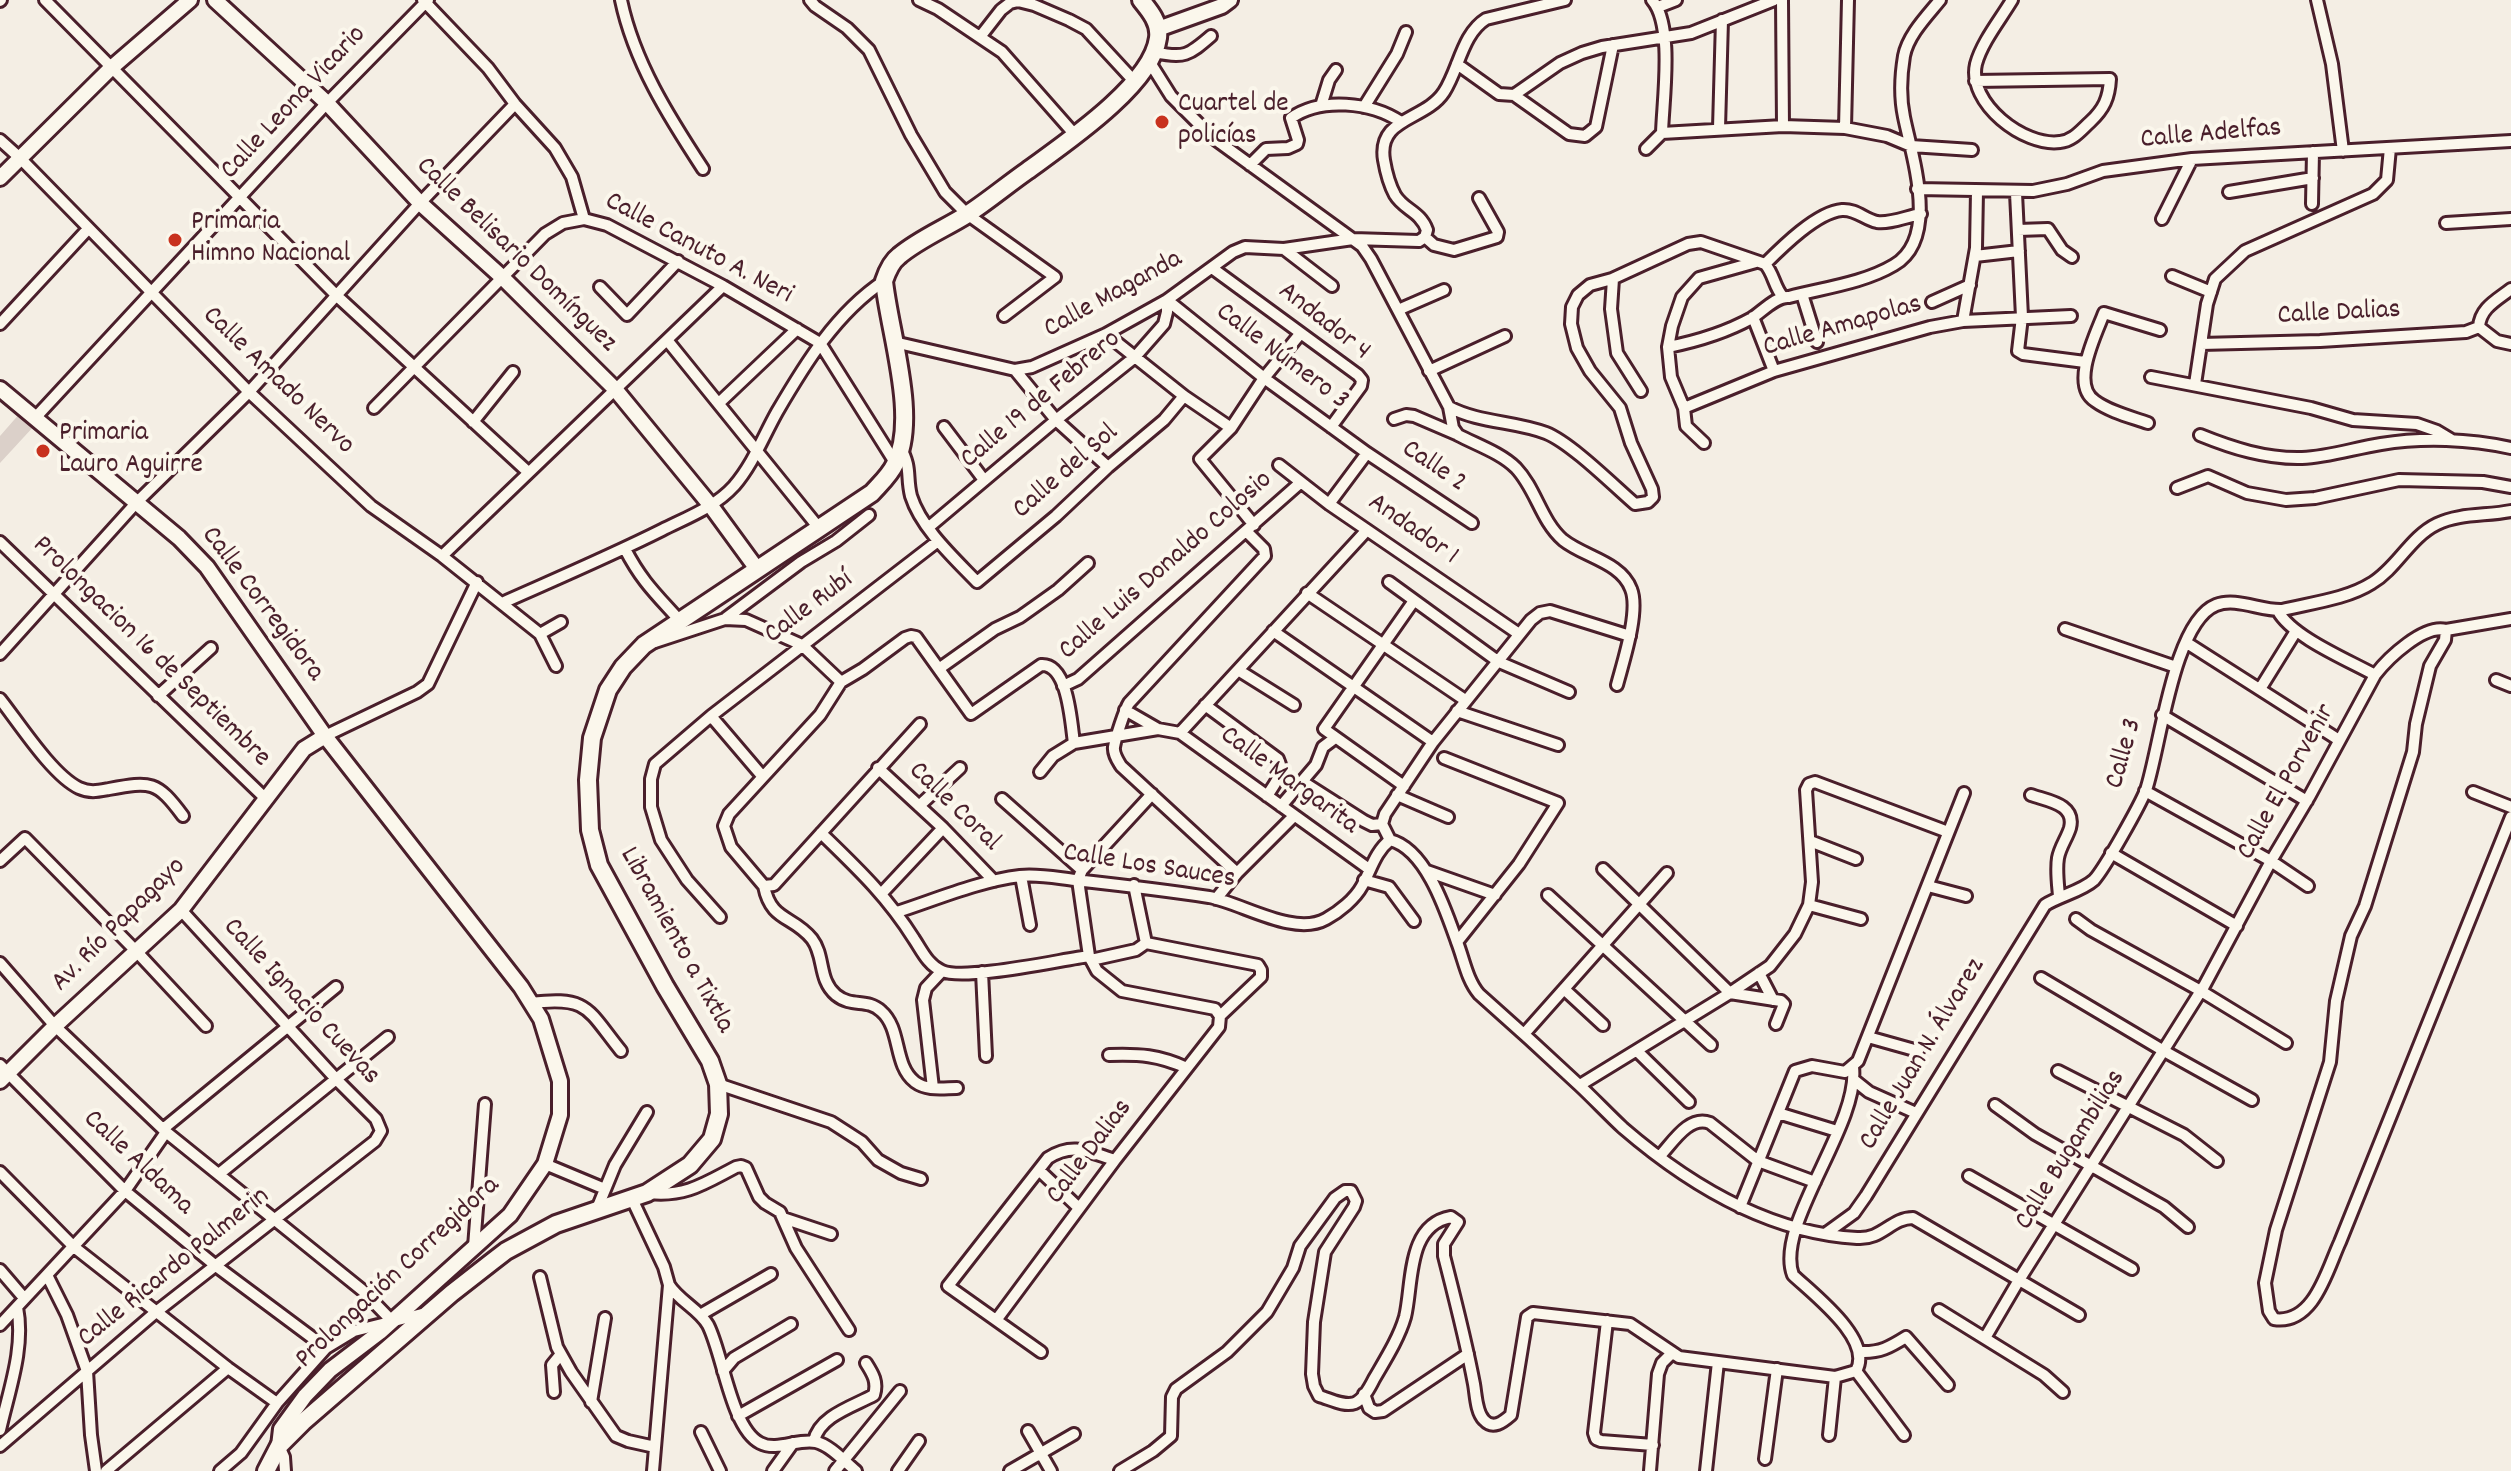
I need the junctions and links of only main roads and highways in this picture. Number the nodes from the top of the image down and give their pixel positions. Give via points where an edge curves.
1 (1141, 0) edge
2 (266, 1471) edge

1 - 2 main road, Libramiento a Tixtla via 1158,29 1152,57 1118,99 967,214 898,256 884,281 901,382 904,430 896,464 872,493 644,645 608,690 592,738 590,830 599,865 710,1061 718,1084 719,1114 712,1139 690,1165 640,1196 556,1224 506,1251 303,1422 279,1446

